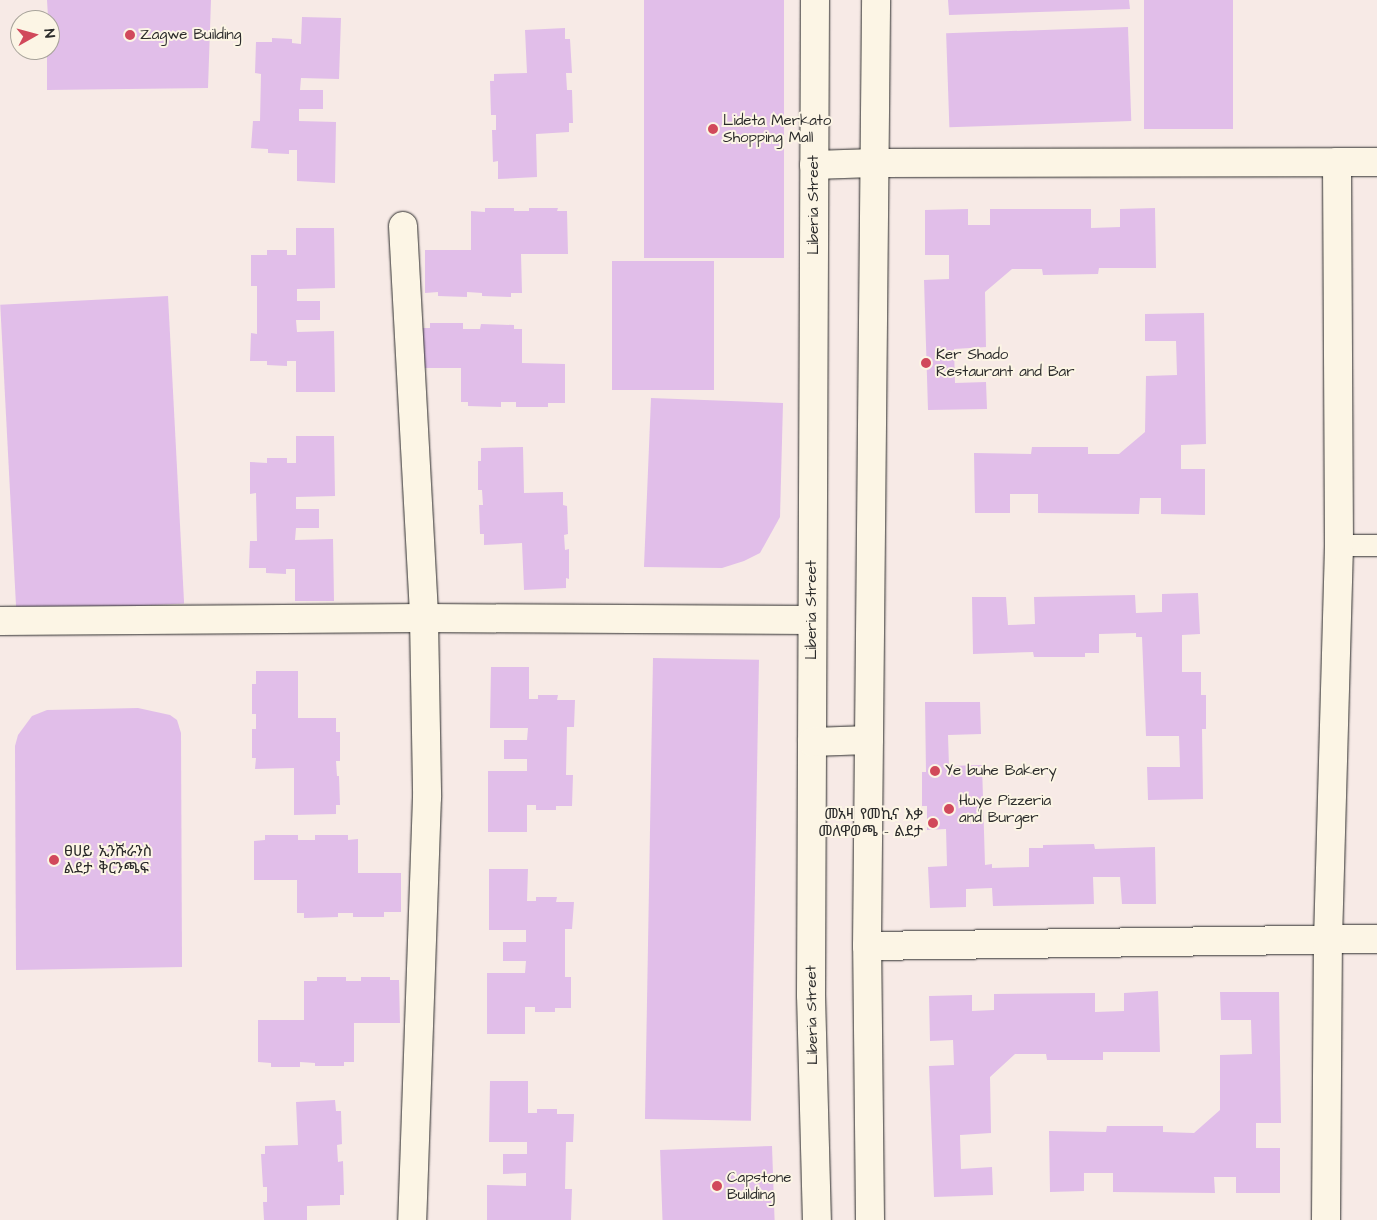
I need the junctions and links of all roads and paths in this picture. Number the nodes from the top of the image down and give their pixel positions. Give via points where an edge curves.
1 (815, 0) edge
2 (876, 0) edge
3 (1337, 162) junction
4 (1377, 162) edge
5 (874, 163) junction
6 (814, 165) junction
7 (403, 226) dead end
8 (1339, 545) junction
9 (1377, 545) edge
10 (424, 618) junction
11 (812, 620) junction
12 (0, 621) edge
13 (869, 740) junction
14 (812, 742) junction
15 (1377, 939) edge
16 (1328, 940) junction
17 (867, 946) junction
18 (412, 1220) edge
19 (817, 1220) edge
20 (870, 1220) edge
21 (1326, 1220) edge

1 - 6 street, Liberia Street
2 - 5 street
3 - 4 street
3 - 5 street
3 - 8 street
5 - 6 street
5 - 13 street
6 - 11 street, Liberia Street
7 - 10 street
8 - 9 lane
8 - 16 street
10 - 11 street
10 - 12 street
10 - 18 street via 428,797
11 - 14 street, Liberia Street
13 - 14 street
13 - 17 street
14 - 19 street, Liberia Street via 811,995
15 - 16 street
16 - 17 street
16 - 21 street
17 - 20 street

